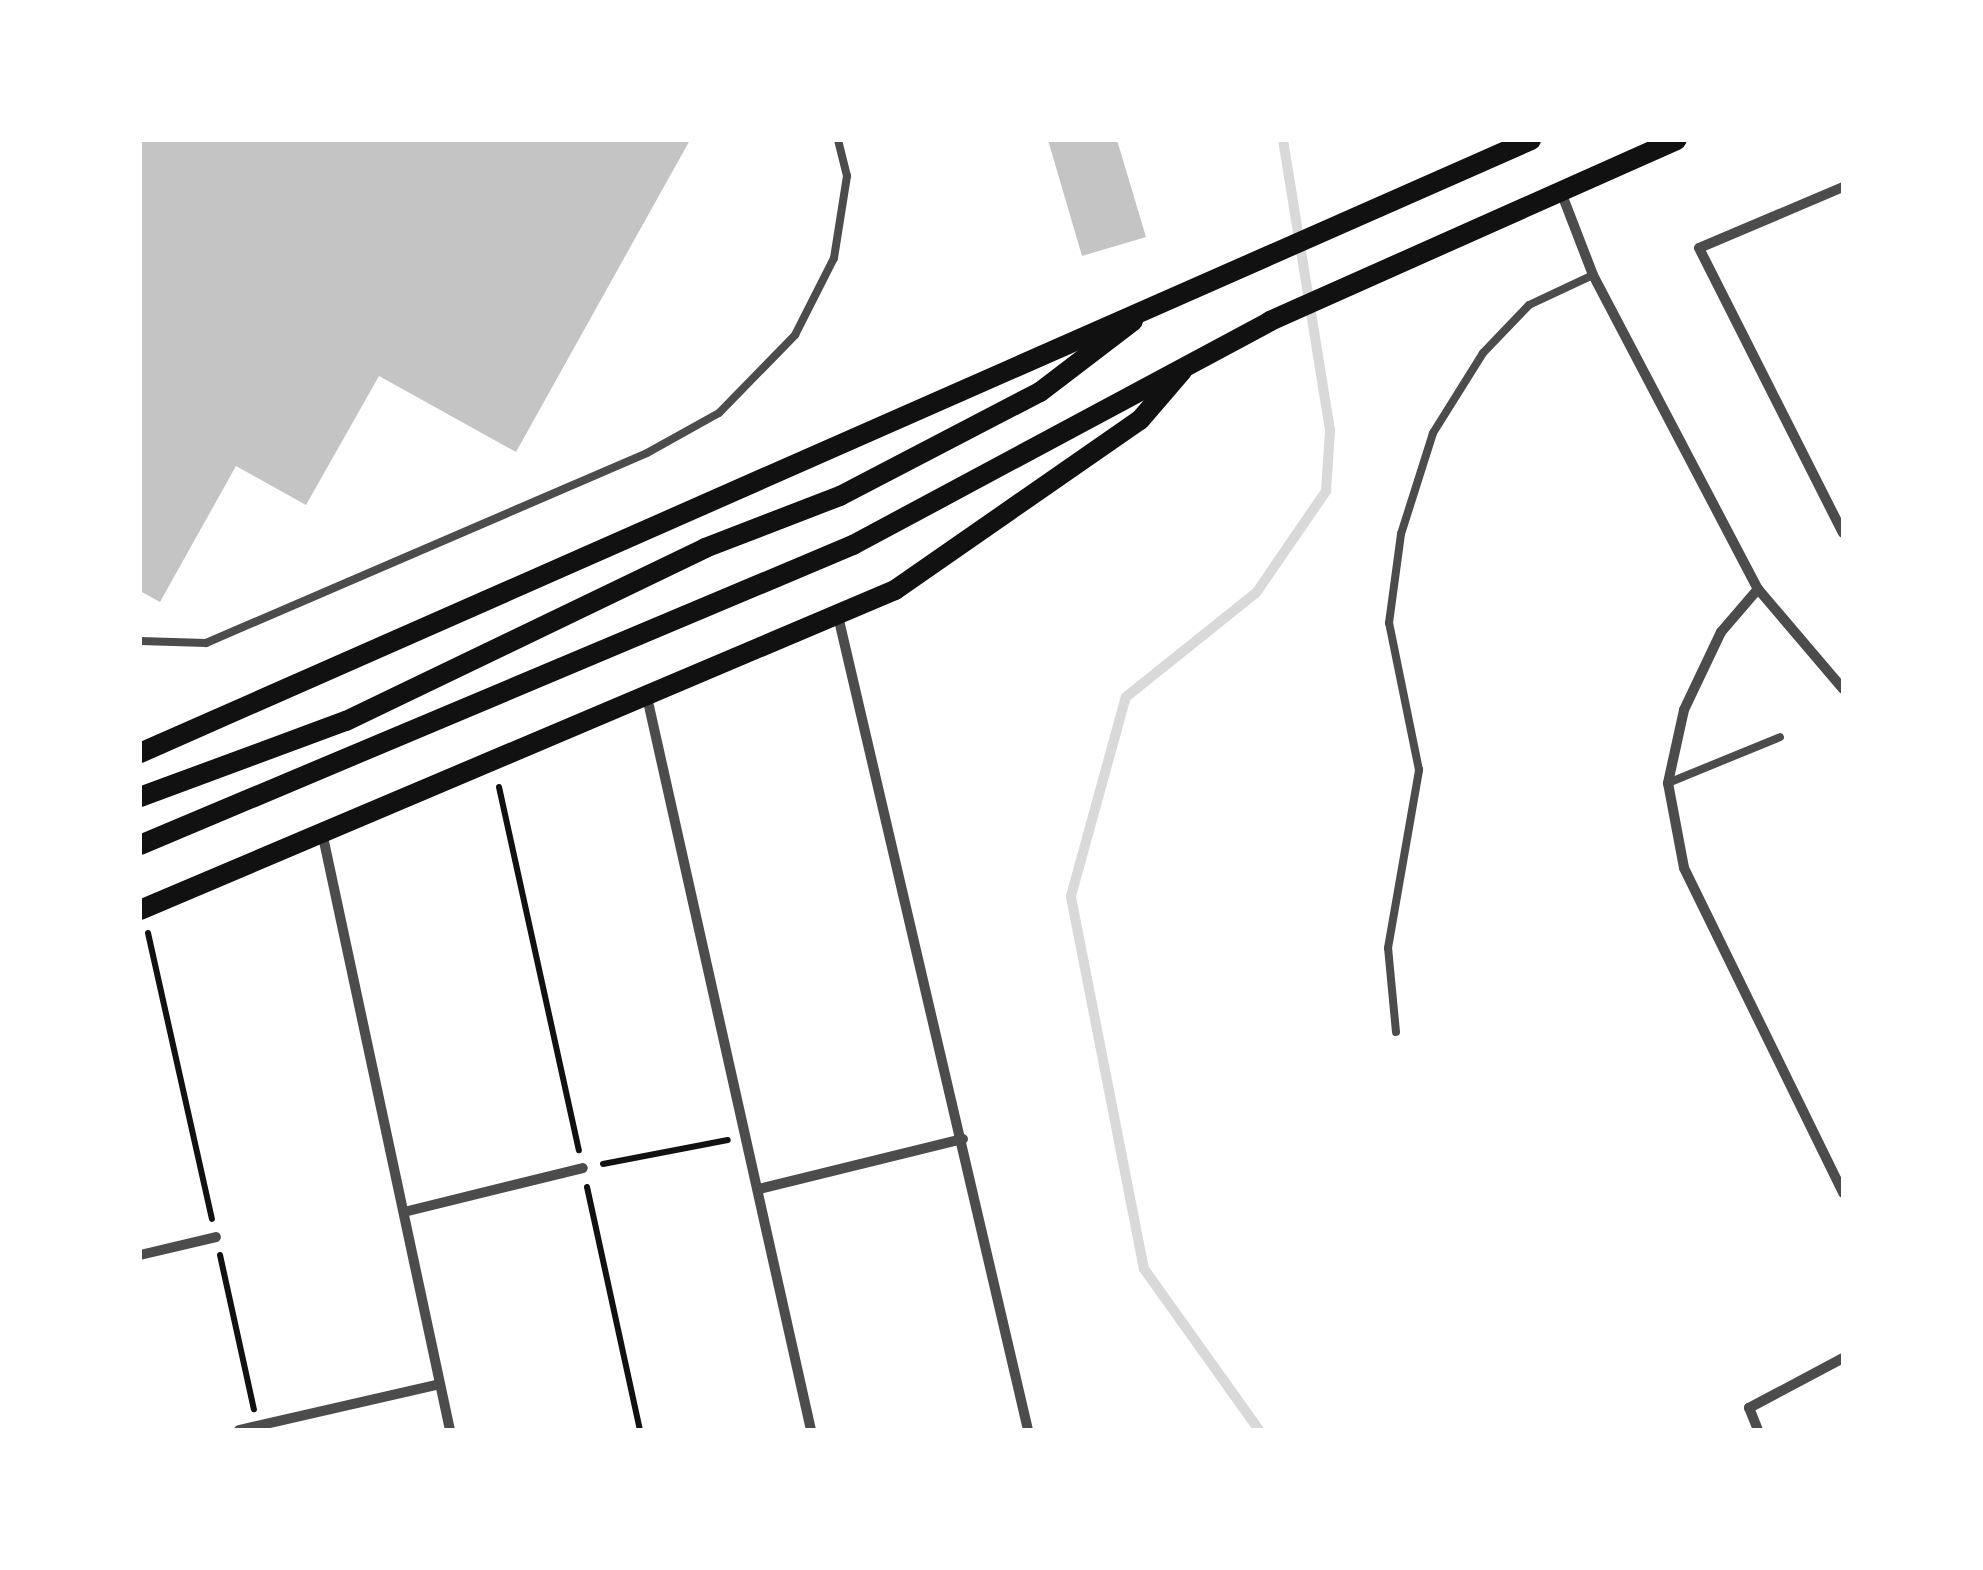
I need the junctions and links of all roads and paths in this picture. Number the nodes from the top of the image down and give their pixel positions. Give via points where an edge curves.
1 (838, 140) edge
2 (1530, 140) edge
3 (1677, 140) edge
4 (1843, 188) edge
5 (1561, 191) junction
6 (1594, 276) junction
7 (1159, 301) junction
8 (1192, 360) junction
9 (1843, 533) edge
10 (1758, 589) junction
11 (838, 616) junction
12 (140, 642) edge
13 (1843, 690) edge
14 (647, 696) junction
15 (1780, 737) dead end
16 (140, 753) edge
17 (492, 756) junction
18 (1668, 783) junction
19 (140, 797) edge
20 (322, 831) junction
21 (140, 845) edge
22 (141, 910) edge
23 (1396, 1032) dead end
24 (744, 1137) junction
25 (963, 1139) junction
26 (582, 1168) junction
27 (760, 1188) junction
28 (1843, 1193) edge
29 (404, 1212) junction
30 (216, 1237) junction
31 (140, 1255) edge
32 (1843, 1358) edge
33 (440, 1384) junction
34 (257, 1425) junction
35 (239, 1430) edge
36 (450, 1430) edge
37 (640, 1430) edge
38 (812, 1430) edge
39 (1028, 1430) edge
40 (1758, 1430) edge

1 - 12 lane via 847,176 834,258 795,334 720,413 646,453 206,643
2 - 7 main road
3 - 5 main road
4 - 9 street via 1698,248
5 - 6 street
5 - 8 main road
6 - 10 street
6 - 23 lane via 1530,305 1483,353 1433,433 1401,534 1389,623 1419,770 1388,948
7 - 16 main road
7 - 19 main road via 1040,392 840,496 705,548 346,721
8 - 11 main road via 1140,420 895,590
8 - 21 main road via 853,546
10 - 13 street
10 - 18 street via 1720,632 1684,710
11 - 14 main road
11 - 25 street
14 - 17 main road
14 - 24 street
15 - 18 lane
17 - 20 main road
17 - 26 path
18 - 28 street via 1684,868
20 - 22 main road
20 - 29 street
22 - 30 path
24 - 26 path
24 - 27 street
25 - 27 street
25 - 39 street
26 - 29 street
26 - 37 path
27 - 38 street
29 - 33 street
30 - 31 street
30 - 34 path
32 - 40 street via 1749,1408
33 - 34 street
33 - 36 street
34 - 35 street

